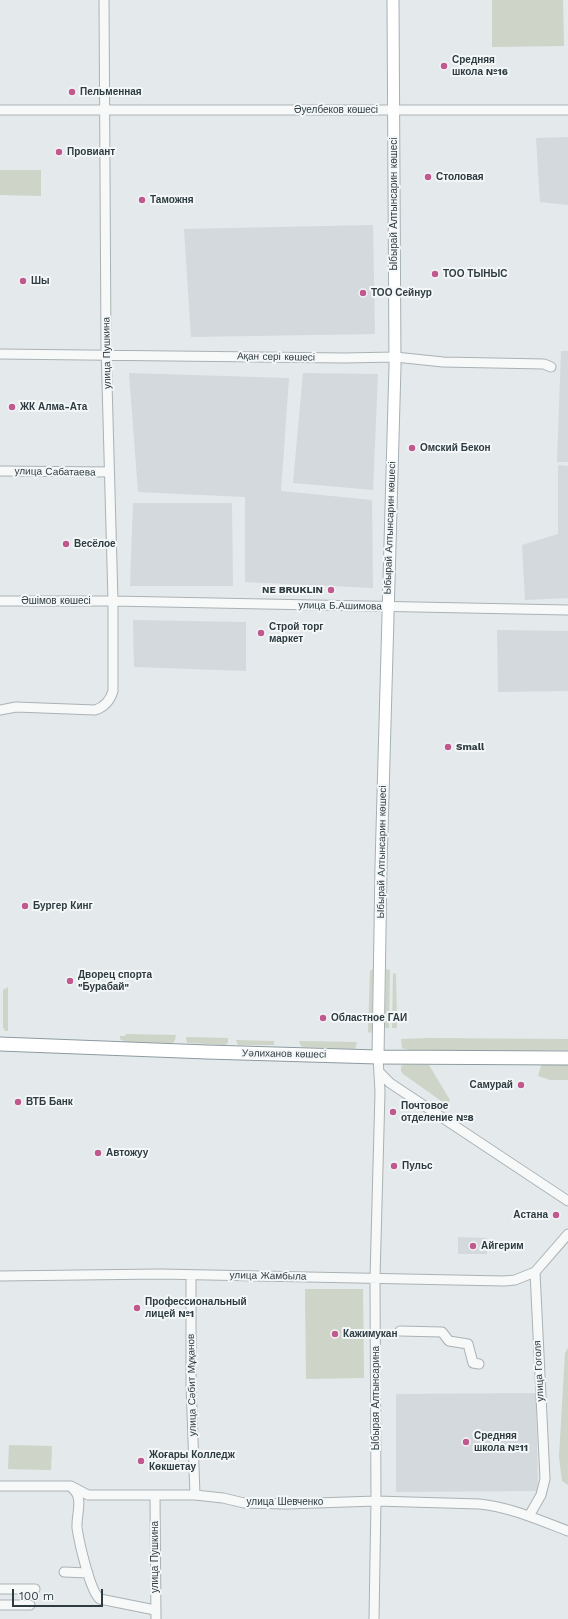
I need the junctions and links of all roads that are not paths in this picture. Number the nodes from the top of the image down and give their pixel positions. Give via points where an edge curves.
1 (104, 0) edge
2 (393, 0) edge
3 (0, 110) edge
4 (105, 110) junction
5 (393, 110) junction
6 (568, 110) edge
7 (0, 354) edge
8 (107, 356) junction
9 (395, 357) junction
10 (551, 367) dead end
11 (0, 471) edge
12 (109, 472) junction
13 (0, 601) edge
14 (113, 601) junction
15 (388, 607) junction
16 (568, 610) edge
17 (0, 710) edge
18 (0, 1044) edge
19 (378, 1057) junction
20 (568, 1058) edge
21 (379, 1072) junction
22 (568, 1201) edge
23 (568, 1234) edge
24 (535, 1272) junction
25 (191, 1275) junction
26 (0, 1276) edge
27 (375, 1278) junction
28 (400, 1331) dead end
29 (479, 1364) dead end
30 (0, 1486) edge
31 (71, 1486) junction
32 (195, 1495) junction
33 (155, 1496) junction
34 (376, 1501) junction
35 (529, 1516) junction
36 (568, 1531) edge
37 (64, 1572) dead end
38 (88, 1573) junction
39 (0, 1589) edge
40 (35, 1589) dead end
41 (0, 1605) edge
42 (30, 1605) dead end
43 (155, 1614) edge
44 (374, 1619) edge

1 - 4 street, улица Пушкина
2 - 5 main road, Ыбырай Алтынсарин көшесі
3 - 4 street, Әуелбеков көшесі
4 - 5 street, Әуелбеков көшесі
4 - 8 street, улица Пушкина
5 - 6 street, Әуелбеков көшесі
5 - 9 main road, Ыбырай Алтынсарин көшесі
7 - 8 street, Ақан сері көшесі
8 - 9 street, Ақан сері көшесі
8 - 12 street, улица Пушкина
9 - 10 street, Ақан сері көшесі via 443,362 544,364
9 - 15 main road, Ыбырай Алтынсарин көшесі
11 - 12 street, улица Сабатаева
12 - 14 street, улица Пушкина
13 - 14 street, Әшімов көшесі
14 - 15 street, улица Б.Ашимова
14 - 17 street, улица Пушкина via 113,686 106,704 99,709 90,710 16,707
15 - 16 street, улица Б.Ашимова
15 - 19 main road, Ыбырай Алтынсарин көшесі
18 - 19 highway, Уәлиханов көшесі
19 - 20 highway, Уәлиханов көшесі
19 - 21 street, Ыбырая Алтынсарина
21 - 22 street via 395,1086
21 - 27 street, Ыбырая Алтынсарина
23 - 24 street
24 - 27 street, улица Жамбыла via 515,1280 504,1281
24 - 35 street, улица Гоголя via 545,1479 541,1495
25 - 26 street, улица Жамбыла
25 - 27 street, улица Жамбыла
25 - 32 street, улица Сәбит Мұқанов
27 - 34 street, Ыбырая Алтынсарина
28 - 29 street via 442,1332 449,1340 468,1344 474,1363
30 - 31 street, улица Шевченко
31 - 33 street, улица Шевченко via 88,1495
31 - 38 street via 79,1497 77,1528
32 - 33 street, улица Шевченко
32 - 34 street, улица Шевченко via 244,1503
33 - 43 street, улица Пушкина
34 - 35 street, улица Шевченко via 491,1505
34 - 44 street, Ыбырая Алтынсарина
35 - 36 street, улица Шевченко
37 - 38 street
38 - 43 street via 100,1599 113,1600
39 - 40 street
41 - 42 street

